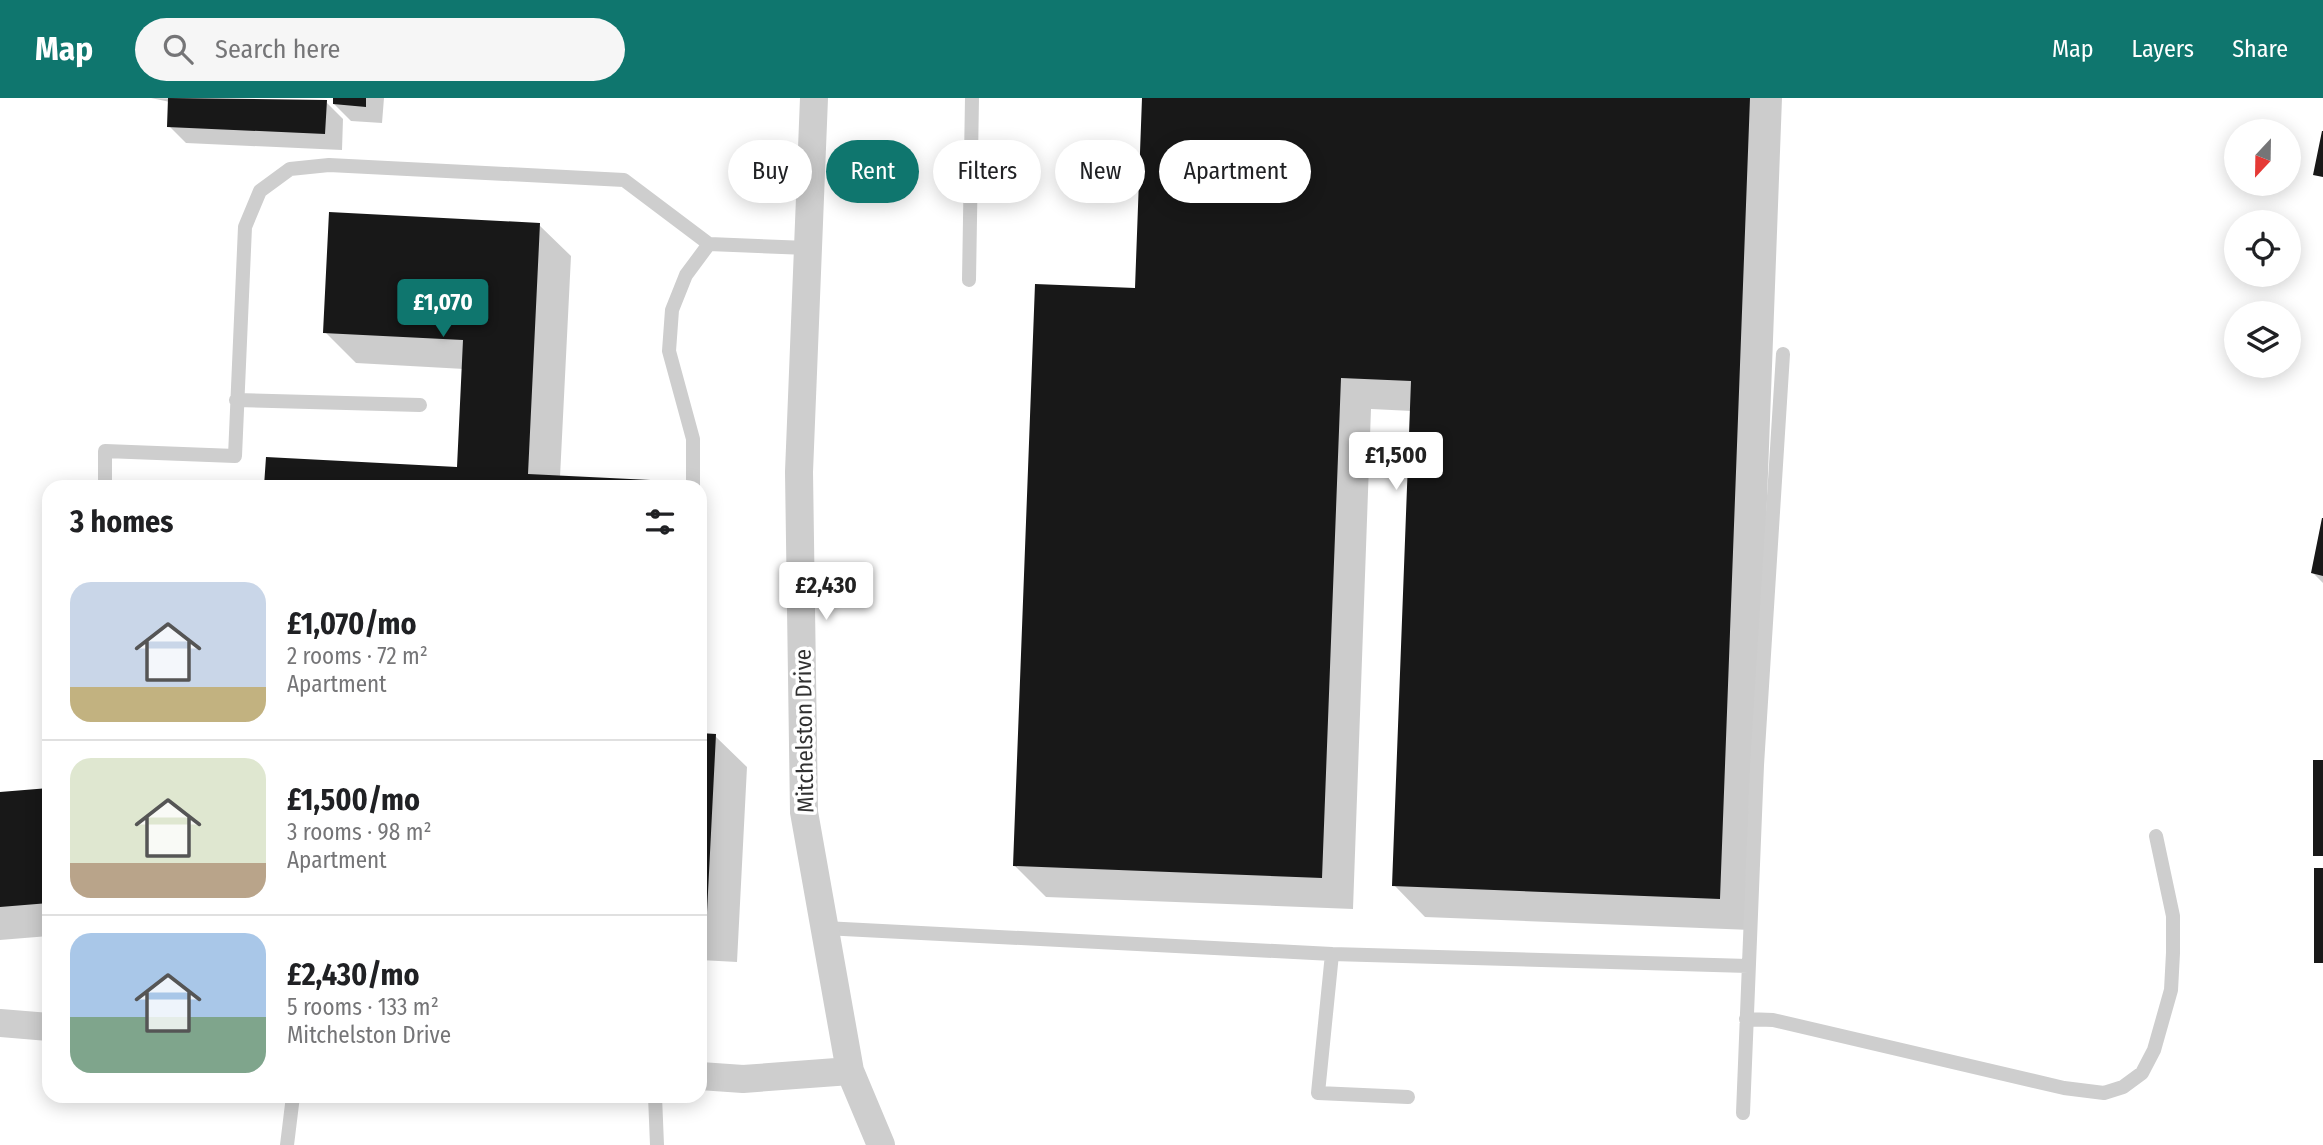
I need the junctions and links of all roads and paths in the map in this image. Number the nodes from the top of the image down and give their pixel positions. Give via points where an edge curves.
1 (814, 98) edge
2 (972, 98) edge
3 (709, 244) junction
4 (808, 248) junction
5 (969, 280) dead end
6 (1783, 354) dead end
7 (236, 400) junction
8 (420, 405) dead end
9 (105, 480) edge
10 (693, 480) edge
11 (2156, 836) dead end
12 (824, 928) junction
13 (1332, 954) junction
14 (1748, 966) junction
15 (1746, 1019) junction
16 (0, 1023) edge
17 (42, 1026) edge
18 (850, 1071) junction
19 (707, 1076) edge
20 (1408, 1097) dead end
21 (292, 1103) edge
22 (655, 1103) edge
23 (1742, 1113) dead end
24 (287, 1145) edge
25 (657, 1145) edge
26 (881, 1145) edge

1 - 4 street, Mitchelston Drive
2 - 5 lane
3 - 4 lane
3 - 7 lane via 625,180 329,165 290,169 260,191 245,227
3 - 10 lane via 686,275 671,310 670,351 693,439
4 - 12 street, Mitchelston Drive via 799,472 804,812
6 - 14 lane
7 - 8 lane
7 - 9 lane via 234,456 105,451
11 - 15 lane via 2172,916 2171,990 2154,1050 2141,1073 2123,1087 2104,1093 2064,1088 1773,1020
12 - 13 lane
12 - 18 street, Mitchelston Drive
13 - 14 lane
13 - 20 lane via 1318,1093
14 - 15 lane
15 - 23 lane
16 - 17 street
18 - 19 street via 743,1079
18 - 26 street, Mitchelston Drive
21 - 24 lane
22 - 25 lane

